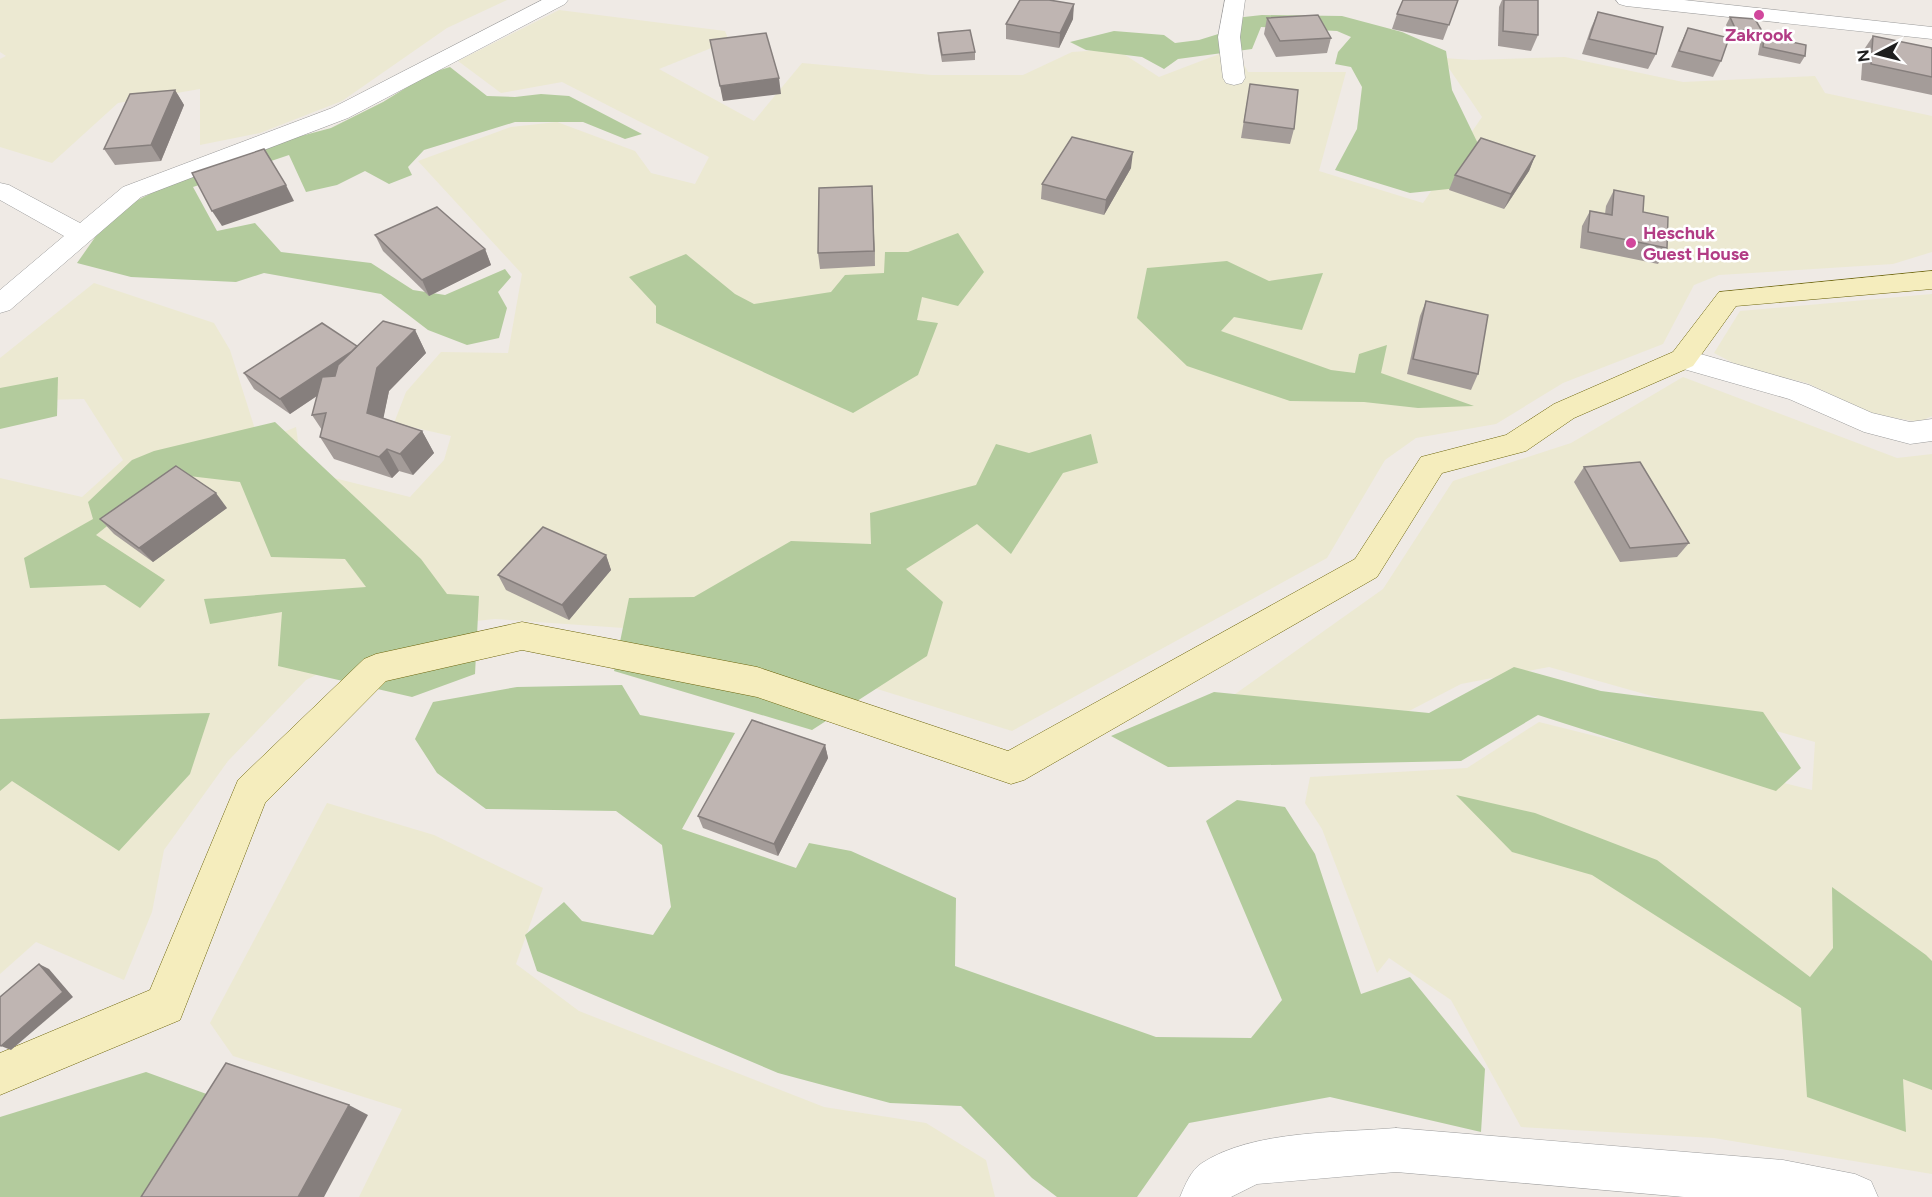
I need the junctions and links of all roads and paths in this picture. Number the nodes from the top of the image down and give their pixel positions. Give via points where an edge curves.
1 (558, 0) edge
2 (1234, 0) edge
3 (1626, 0) edge
4 (1932, 33) edge
5 (1234, 78) dead end
6 (0, 190) edge
7 (82, 235) junction
8 (1932, 280) edge
9 (0, 304) edge
10 (1683, 359) junction
11 (1932, 430) edge
12 (0, 1074) edge
13 (1203, 1197) edge
14 (1854, 1197) edge

1 - 7 street via 340,113 132,192
2 - 5 street via 1229,37
3 - 4 street
6 - 7 street
7 - 9 street
8 - 10 main road via 1728,298
10 - 11 street via 1799,392 1864,421 1910,434
10 - 12 main road via 1564,411 1515,443 1432,465 1366,568 1011,768 757,682 522,636 376,669 251,792 165,1005
13 - 14 street via 1217,1179 1256,1162 1396,1150 1783,1183

